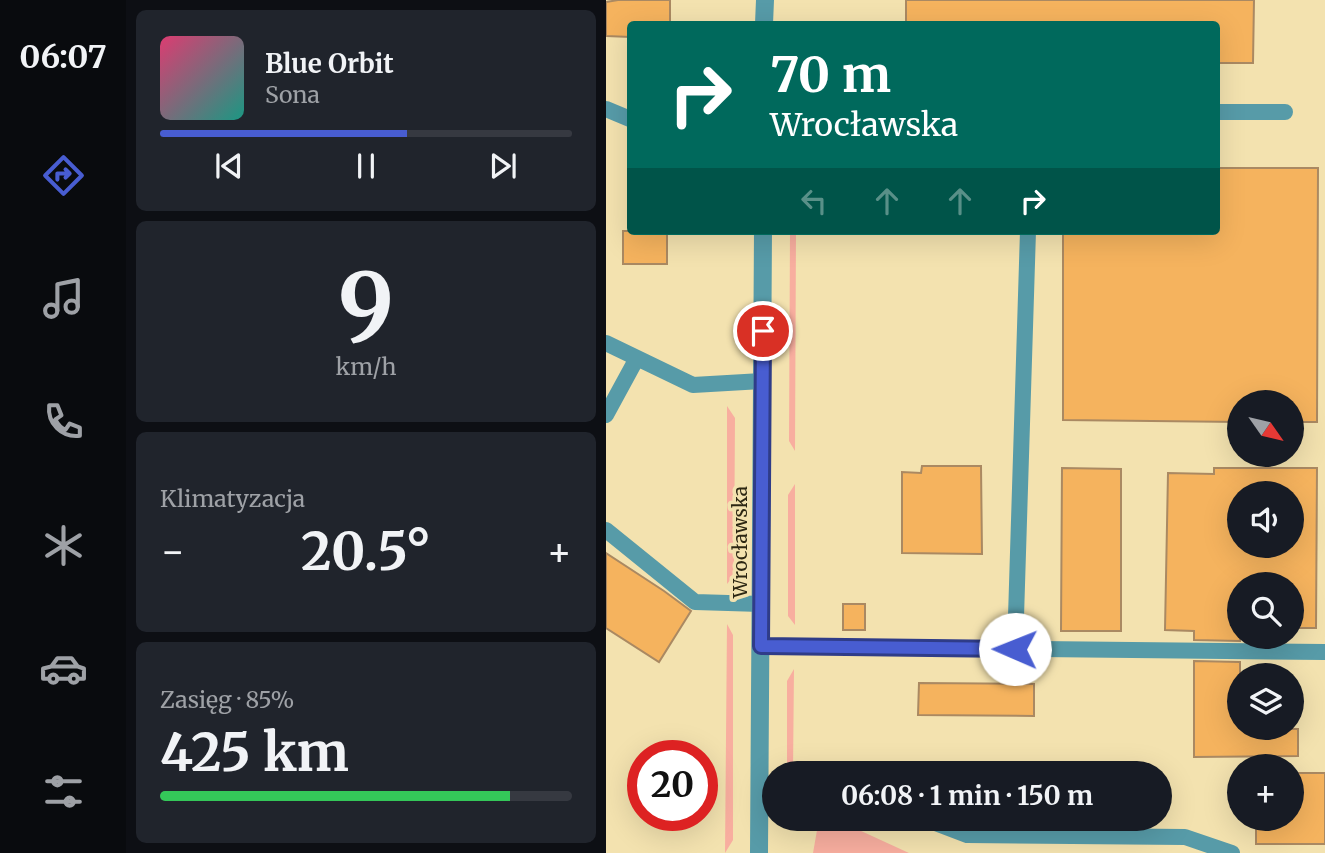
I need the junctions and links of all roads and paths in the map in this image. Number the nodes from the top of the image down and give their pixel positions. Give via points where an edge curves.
1 (765, 0) edge
2 (764, 21) edge
3 (606, 109) edge
4 (1220, 112) edge
5 (1286, 112) dead end
6 (627, 117) edge
7 (763, 235) edge
8 (1028, 235) edge
9 (606, 343) edge
10 (637, 358) junction
11 (762, 381) junction
12 (606, 415) edge
13 (606, 530) edge
14 (761, 604) junction
15 (761, 646) junction
16 (1015, 649) junction
17 (1325, 652) edge
18 (766, 761) edge
19 (762, 829) edge
20 (956, 831) edge
21 (759, 853) edge
22 (1232, 853) edge

1 - 2 street
3 - 6 lane
4 - 5 lane
7 - 11 street, Wrocławska
8 - 16 lane
9 - 10 lane
10 - 11 lane via 693,384
10 - 12 lane
11 - 14 street, Wrocławska
13 - 14 lane via 695,602
14 - 15 street, Wrocławska
15 - 16 lane
15 - 18 street, Wrocławska
16 - 17 lane
19 - 21 street, Wrocławska
20 - 22 lane via 967,835 1185,837

